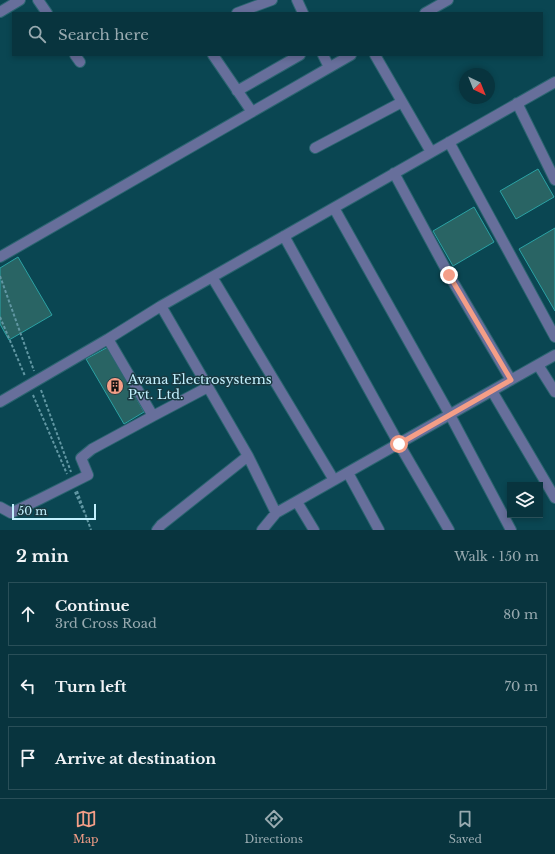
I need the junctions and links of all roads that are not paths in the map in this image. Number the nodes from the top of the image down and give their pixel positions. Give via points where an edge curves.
1 (20, 0) edge
2 (38, 0) edge
3 (272, 0) edge
4 (297, 0) edge
5 (448, 0) edge
6 (0, 12) edge
7 (46, 12) edge
8 (240, 12) edge
9 (303, 12) edge
10 (427, 12) edge
11 (214, 56) edge
12 (298, 56) edge
13 (324, 56) edge
14 (349, 56) edge
15 (377, 56) edge
16 (329, 67) junction
17 (555, 82) edge
18 (238, 91) junction
19 (402, 102) junction
20 (518, 103) junction
21 (252, 112) junction
22 (449, 142) junction
23 (314, 148) dead end
24 (431, 152) junction
25 (394, 174) junction
26 (555, 180) edge
27 (334, 208) junction
28 (284, 236) junction
29 (0, 258) edge
30 (212, 277) junction
31 (161, 306) junction
32 (555, 338) edge
33 (108, 339) junction
34 (555, 355) edge
35 (538, 364) junction
36 (511, 380) junction
37 (208, 387) junction
38 (492, 391) junction
39 (555, 392) edge
40 (0, 402) edge
41 (450, 415) junction
42 (153, 416) junction
43 (399, 444) junction
44 (248, 456) junction
45 (348, 473) junction
46 (334, 480) junction
47 (555, 498) edge
48 (297, 502) junction
49 (0, 507) edge
50 (276, 514) junction
51 (157, 530) edge
52 (262, 530) edge
53 (314, 530) edge
54 (379, 530) edge
55 (449, 530) edge
56 (511, 530) edge

1 - 6 street
2 - 7 street
3 - 8 street
4 - 9 street
5 - 10 street
11 - 18 street
12 - 18 street
13 - 16 street
14 - 16 street
15 - 19 street
16 - 21 street
17 - 20 street
18 - 21 street
19 - 23 street
19 - 24 street
20 - 22 street
20 - 26 street
21 - 29 street
22 - 24 street
22 - 32 street
24 - 25 street
25 - 27 street
25 - 36 street via 449,275
27 - 28 street
27 - 41 street
28 - 30 street
28 - 43 street
30 - 31 street
30 - 46 street
31 - 33 street
31 - 37 street
33 - 40 street
33 - 42 street
34 - 35 street
35 - 36 street
35 - 39 street
36 - 38 street
37 - 42 street
37 - 44 street
38 - 41 street
38 - 47 street
41 - 43 street
41 - 56 street
42 - 49 street via 92,449 81,458 88,475 11,513
43 - 45 street
43 - 55 street
44 - 50 street
44 - 51 street
45 - 46 street
45 - 54 street
46 - 48 street
48 - 50 street
48 - 53 street
50 - 52 street

